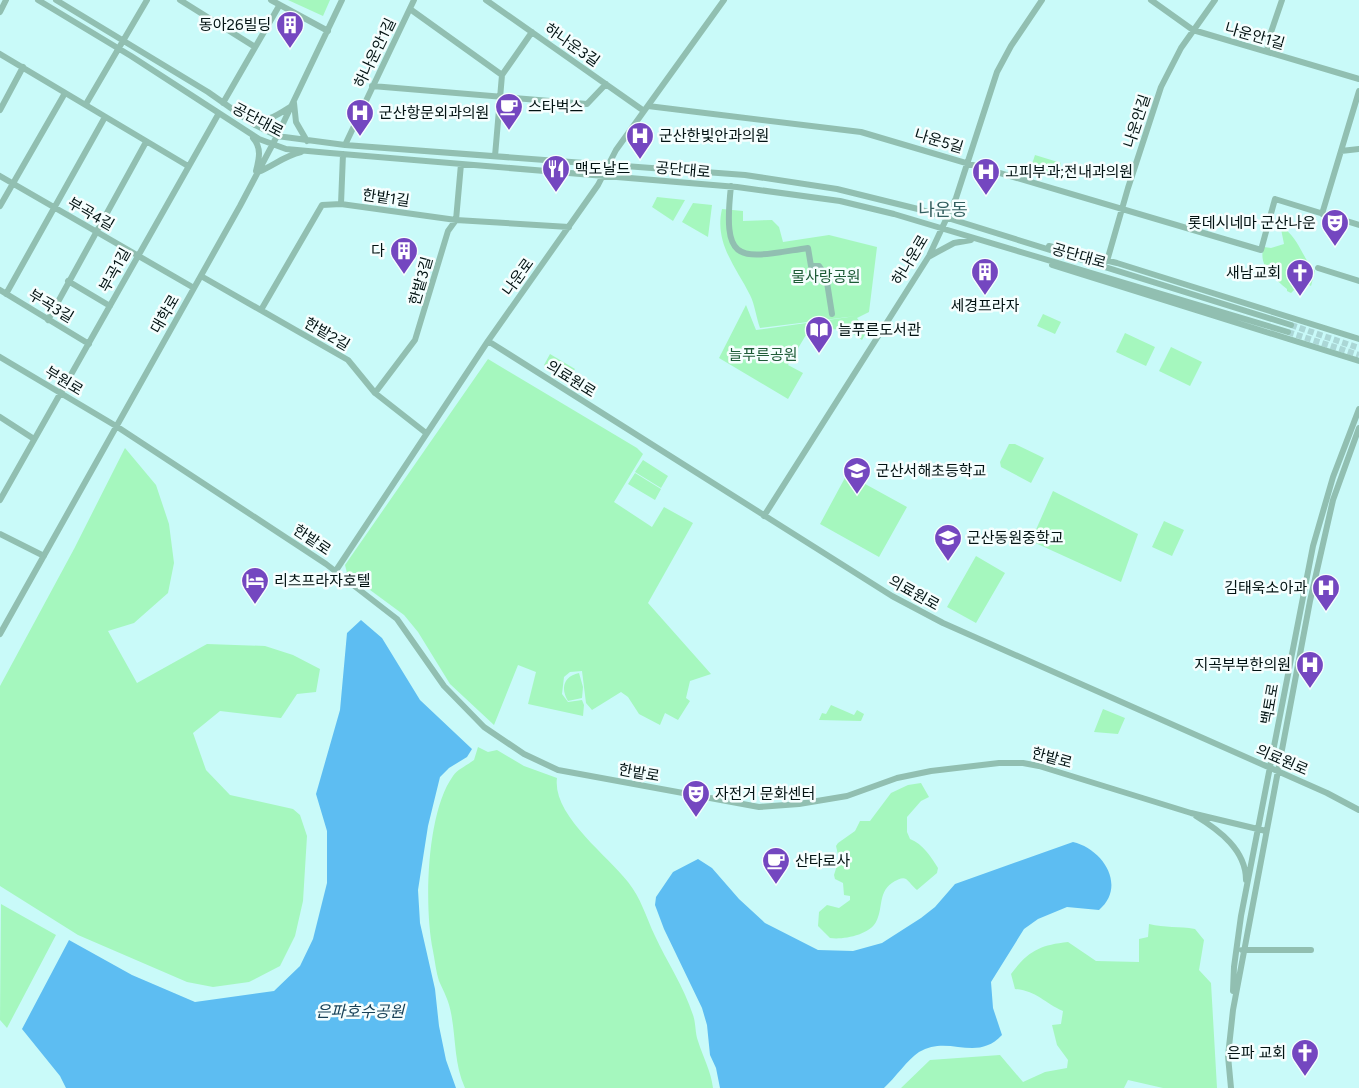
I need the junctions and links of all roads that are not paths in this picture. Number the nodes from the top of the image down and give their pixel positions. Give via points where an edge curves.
1 (6, 0) edge
2 (38, 0) edge
3 (56, 0) edge
4 (147, 0) edge
5 (180, 0) edge
6 (271, 0) edge
7 (342, 0) edge
8 (414, 0) edge
9 (486, 0) edge
10 (724, 0) edge
11 (1042, 0) edge
12 (1215, 0) edge
13 (1282, 0) edge
14 (1155, 1) edge
15 (279, 6) junction
16 (410, 9) junction
17 (0, 12) edge
18 (1193, 30) junction
19 (328, 31) junction
20 (532, 32) junction
21 (123, 41) junction
22 (255, 47) junction
23 (119, 49) junction
24 (1267, 52) junction
25 (0, 54) edge
26 (23, 67) junction
27 (502, 75) junction
28 (1359, 79) edge
29 (606, 84) junction
30 (372, 86) junction
31 (1359, 91) edge
32 (64, 93) junction
33 (500, 98) junction
34 (223, 103) junction
35 (86, 104) junction
36 (293, 104) junction
37 (1, 107) edge
38 (646, 109) junction
39 (219, 114) junction
40 (105, 117) junction
41 (246, 119) junction
42 (247, 131) junction
43 (277, 136) junction
44 (307, 141) junction
45 (146, 142) junction
46 (272, 145) junction
47 (345, 145) junction
48 (1359, 149) edge
49 (307, 151) junction
50 (1341, 151) junction
51 (343, 154) junction
52 (495, 156) junction
53 (967, 163) junction
54 (461, 164) junction
55 (608, 165) junction
56 (188, 166) junction
57 (256, 175) junction
58 (604, 175) junction
59 (0, 176) edge
60 (12, 183) junction
61 (731, 186) junction
62 (341, 204) junction
63 (0, 206) edge
64 (53, 206) junction
65 (1122, 208) junction
66 (1322, 214) junction
67 (947, 218) junction
68 (456, 220) junction
69 (1359, 225) edge
70 (569, 227) junction
71 (942, 229) junction
72 (95, 231) junction
73 (1003, 236) junction
74 (979, 240) junction
75 (138, 255) junction
76 (929, 256) junction
77 (1107, 261) junction
78 (1318, 268) dead end
79 (201, 276) junction
80 (68, 281) junction
81 (1359, 281) edge
82 (194, 288) junction
83 (3, 292) edge
84 (110, 306) junction
85 (261, 310) junction
86 (832, 314) dead end
87 (48, 320) junction
88 (1291, 325) tunnel mouth
89 (1288, 332) tunnel mouth
90 (1358, 338) edge
91 (488, 341) junction
92 (88, 344) junction
93 (0, 357) edge
94 (1359, 362) edge
95 (375, 393) junction
96 (60, 394) junction
97 (1359, 409) edge
98 (0, 417) edge
99 (116, 426) junction
100 (1359, 428) edge
101 (426, 433) junction
102 (34, 439) junction
103 (0, 500) edge
104 (764, 516) junction
105 (0, 534) edge
106 (44, 556) junction
107 (335, 572) junction
108 (0, 634) edge
109 (1270, 769) junction
110 (1278, 773) junction
111 (1359, 810) edge
112 (1191, 813) junction
113 (1257, 828) junction
114 (1266, 830) junction
115 (1246, 891) junction
116 (1236, 949) junction
117 (1244, 950) junction
118 (1311, 950) dead end
119 (1233, 1010) junction
120 (1231, 1088) edge

1 - 17 street
2 - 23 street, 공단대로
3 - 21 street, 공단대로
4 - 21 street
5 - 22 street
6 - 15 street
7 - 19 street, 대학로
8 - 16 street, 하나운안1길
9 - 20 street, 하나운3길
10 - 38 street, 나운로
11 - 53 street, 하나운로 via 997,72
12 - 18 street, 나운안길
13 - 24 street
14 - 18 street, 나운안1길
15 - 19 street
15 - 22 street
16 - 27 street
16 - 30 street, 하나운안1길
18 - 24 street, 나운안1길
18 - 65 street, 나운안길 via 1161,87
19 - 36 street, 대학로
20 - 27 street
20 - 29 street, 하나운3길
21 - 23 street
21 - 34 street, 공단대로
22 - 34 street
23 - 35 street
23 - 39 street, 공단대로
24 - 28 street, 나운안1길
25 - 26 street
26 - 32 street
26 - 37 street
27 - 33 street
29 - 33 street via 587,104
29 - 38 street, 하나운3길
30 - 33 street
30 - 47 street, 하나운안1길
31 - 50 street
32 - 35 street
32 - 60 street
33 - 52 street
34 - 41 street, 공단대로
35 - 40 street
36 - 41 street via 261,122
36 - 43 street, 대학로
36 - 44 street via 296,122
38 - 53 street, 나운5길 via 849,130
38 - 55 street, 나운로
39 - 42 street, 공단대로
39 - 56 street, 부곡1길
40 - 45 street
40 - 64 street
41 - 43 street, 공단대로
42 - 46 street, 공단대로
42 - 57 street via 258,143
43 - 44 street, 공단대로
43 - 46 street, 대학로
44 - 47 street, 공단대로
45 - 56 street
45 - 72 street
46 - 49 street, 공단대로
46 - 57 street, 대학로
47 - 52 street, 공단대로
48 - 50 street
49 - 51 street, 공단대로
49 - 57 street via 290,154
50 - 66 street
51 - 54 street, 공단대로
51 - 62 street
52 - 55 street, 공단대로
53 - 65 street, 나운5길
53 - 67 street, 하나운로
54 - 58 street, 공단대로
54 - 68 street, 한밭3길
55 - 58 street, 나운로
55 - 67 street, 공단대로 via 789,180 883,199
56 - 75 street, 부곡1길
57 - 79 street, 대학로
58 - 61 street, 공단대로
58 - 70 street, 나운로
59 - 60 street, 부곡4길
60 - 63 street
60 - 64 street, 부곡4길
61 - 71 street, 공단대로 via 840,201
61 - 86 street via 728,226 732,244 742,253 755,256 808,248 811,266 819,266 826,276
62 - 68 street, 한밭1길
62 - 85 street, 한밭1길 via 322,205
64 - 72 street, 부곡4길
64 - 83 street
65 - 66 street, 나운5길 via 1261,250 1275,199
65 - 77 street, 나운안길
66 - 69 street
67 - 71 street, 하나운로
67 - 73 street, 공단대로
68 - 70 street, 한밭1길
68 - 95 street, 한밭3길 via 448,231 415,340
70 - 91 street, 나운로
71 - 74 street, 공단대로
71 - 76 street, 하나운로
72 - 75 street, 부곡4길
72 - 80 street
73 - 77 street
73 - 88 street, 공단대로
74 - 76 street via 954,243
74 - 89 street, 공단대로 via 1129,282
74 - 94 street
75 - 82 street, 부곡4길
75 - 84 street, 부곡1길
76 - 104 street, 하나운로
77 - 90 street
78 - 81 street
79 - 82 street, 대학로
79 - 85 street, 한밭2길
80 - 84 street
80 - 87 street
82 - 99 street, 대학로
83 - 87 street, 부곡3길
84 - 92 street, 부곡1길
85 - 95 street, 한밭2길 via 348,360
87 - 92 street, 부곡3길
91 - 101 street, 나운로
91 - 104 street, 의료원로
92 - 96 street, 부곡1길
93 - 96 street, 부원로
95 - 101 street, 한밭2길
96 - 99 street, 부원로
96 - 102 street, 부곡1길
97 - 109 street, 백토로 via 1332,477 1319,521
98 - 102 street
99 - 106 street, 대학로
99 - 107 street, 한밭로
100 - 110 street, 백토로 via 1325,532
101 - 107 street, 나운로
102 - 103 street, 부곡1길
104 - 109 street, 의료원로 via 892,596 943,623
105 - 106 street
106 - 108 street, 대학로
107 - 112 street, 한밭로 via 397,619 444,686 484,726 524,754 558,770 759,807 847,796 897,778 931,772 1023,763
109 - 110 street, 의료원로
109 - 113 street, 백토로
110 - 111 street, 의료원로
110 - 114 street, 백토로
112 - 113 street, 한밭로
112 - 115 street via 1221,833 1231,844 1244,868
113 - 114 street, 한밭로
113 - 115 street, 백토로
114 - 117 street, 백토로
115 - 116 street, 백토로
116 - 117 street
116 - 119 street, 백토로
117 - 118 street
117 - 119 street, 백토로
119 - 120 street, 백토로 via 1228,1056

